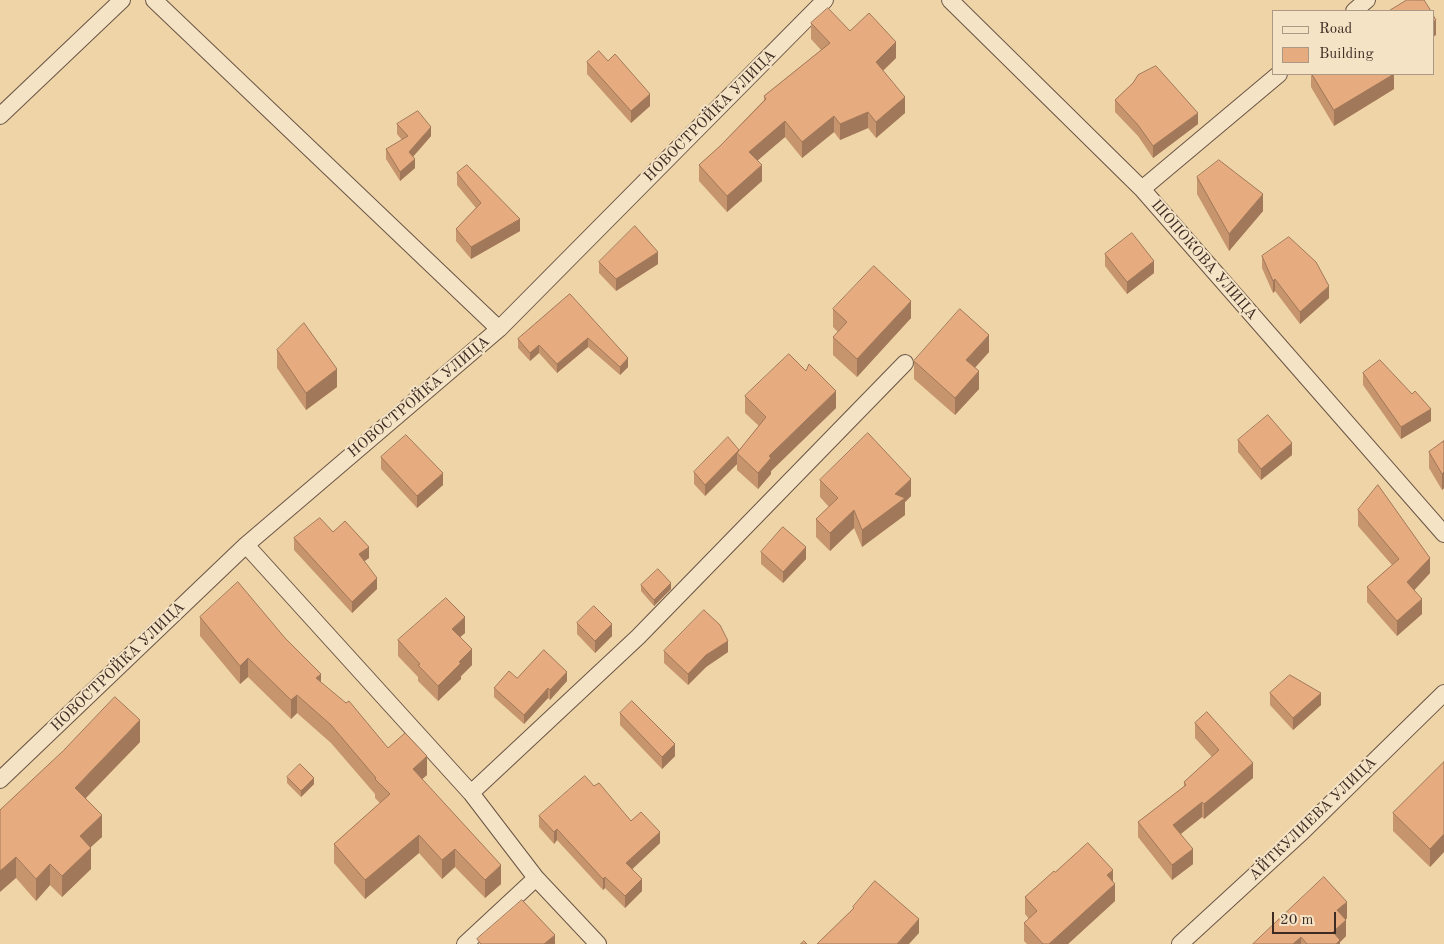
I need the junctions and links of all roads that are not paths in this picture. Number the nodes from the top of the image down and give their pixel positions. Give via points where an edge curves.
1 (121, 0) edge
2 (154, 0) edge
3 (825, 0) edge
4 (950, 0) edge
5 (1368, 0) edge
6 (1355, 10) edge
7 (1278, 75) edge
8 (0, 116) edge
9 (1142, 188) junction
10 (499, 329) junction
11 (905, 363) dead end
12 (1444, 534) edge
13 (246, 544) junction
14 (1444, 693) edge
15 (0, 780) edge
16 (471, 793) junction
17 (536, 878) junction
18 (465, 944) edge
19 (598, 944) edge
20 (1180, 944) edge

1 - 8 street
2 - 10 street
3 - 10 street, НОВОСТРОЙКА УЛИЦА
4 - 9 street, ШОПОКОВА УЛИЦА
5 - 6 street
7 - 9 street
9 - 12 street, ШОПОКОВА УЛИЦА
10 - 13 street, НОВОСТРОЙКА УЛИЦА
11 - 16 street via 638,637
13 - 15 street, НОВОСТРОЙКА УЛИЦА
13 - 16 street
14 - 20 street, АЙТКУЛИЕВА УЛИЦА via 1303,831
16 - 17 street
17 - 18 street
17 - 19 street

